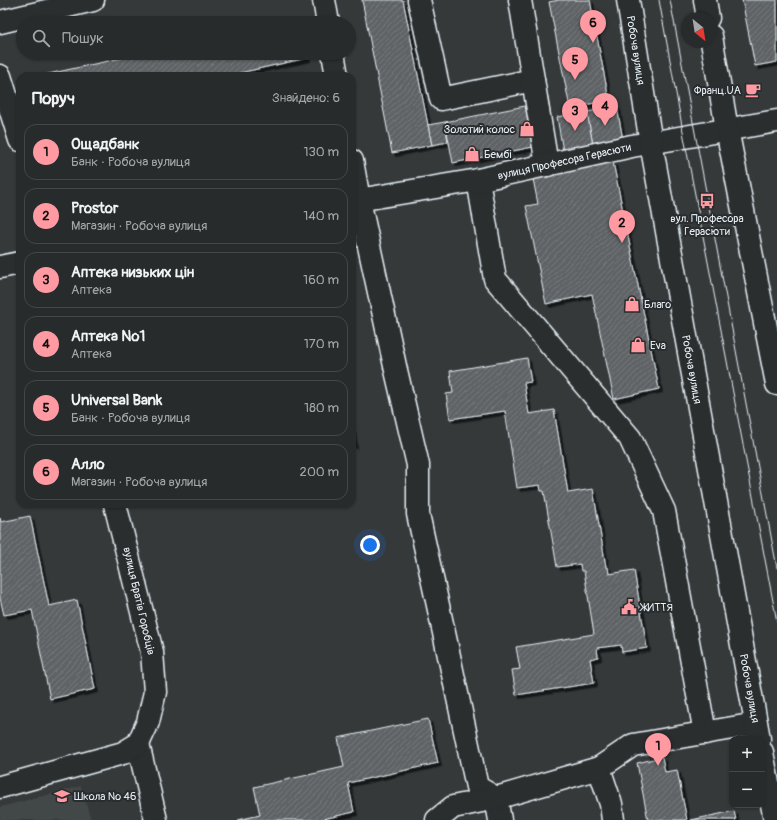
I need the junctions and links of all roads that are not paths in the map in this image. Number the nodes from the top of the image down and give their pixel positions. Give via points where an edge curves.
1 (93, 0) edge
2 (324, 0) edge
3 (419, 0) edge
4 (520, 0) edge
5 (628, 0) edge
6 (705, 0) edge
7 (707, 12) edge
8 (25, 16) edge
9 (327, 16) edge
10 (16, 18) edge
11 (0, 22) edge
12 (713, 48) edge
13 (334, 60) edge
14 (336, 72) edge
15 (0, 76) edge
16 (533, 80) junction
17 (777, 121) edge
18 (16, 127) edge
19 (727, 129) junction
20 (651, 143) junction
21 (547, 165) junction
22 (478, 180) junction
23 (356, 201) edge
24 (356, 205) edge
25 (16, 264) edge
26 (0, 267) edge
27 (777, 384) edge
28 (116, 508) edge
29 (758, 731) edge
30 (705, 733) junction
31 (138, 744) junction
32 (599, 768) junction
33 (765, 768) edge
34 (0, 787) edge
35 (496, 798) junction
36 (156, 820) edge
37 (437, 820) edge
38 (500, 820) edge
39 (614, 820) edge
40 (775, 820) edge

1 - 8 main road
2 - 9 main road
3 - 16 main road via 441,99
4 - 16 main road
5 - 20 main road, Робоча вулиця
6 - 7 main road
10 - 11 main road
12 - 19 main road
13 - 14 main road
15 - 18 main road
16 - 21 main road
17 - 19 main road, вулиця Професора Герасюти
19 - 20 main road, вулиця Професора Герасюти
19 - 27 main road
20 - 21 main road, вулиця Професора Герасюти
20 - 29 main road, Робоча вулиця
21 - 22 main road, вулиця Професора Герасюти
22 - 23 main road, вулиця Професора Герасюти
22 - 30 main road via 495,279 630,438 664,511
24 - 35 main road via 418,465 418,514 477,787
25 - 26 main road
28 - 31 main road, вулиця Братів Горобців via 152,652 155,692 148,722
29 - 30 main road
30 - 32 main road via 633,746
31 - 34 main road via 123,753
31 - 36 main road
32 - 35 main road
32 - 39 main road
33 - 40 main road
35 - 37 main road via 453,807
35 - 38 main road

